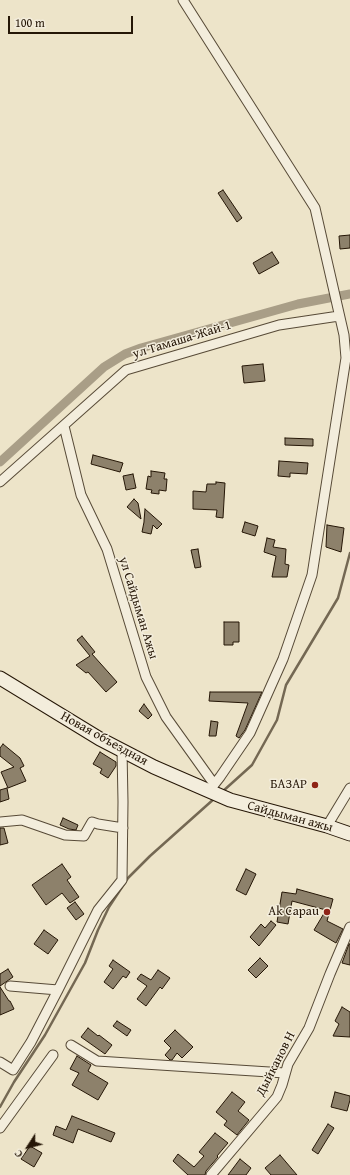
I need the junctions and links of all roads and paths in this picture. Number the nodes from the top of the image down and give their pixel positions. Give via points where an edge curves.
1 (183, 0) edge
2 (339, 315) junction
3 (64, 426) junction
4 (0, 482) edge
5 (0, 678) edge
6 (122, 750) junction
7 (350, 788) edge
8 (212, 789) junction
9 (230, 800) joint
10 (0, 822) edge
11 (327, 826) junction
12 (123, 828) junction
13 (350, 834) edge
14 (350, 927) edge
15 (10, 986) dead end
16 (58, 990) junction
17 (71, 1045) dead end
18 (53, 1055) dead end
19 (0, 1062) edge
20 (285, 1073) junction
21 (0, 1128) edge
22 (211, 1175) edge

1 - 2 street via 315,208
2 - 3 street, ул Тамаша-Жай-1 via 279,324 126,370
2 - 8 street via 346,358 312,575 283,659 250,733
3 - 4 street, ул Тамаша-Жай-1
3 - 8 street, ул Сайдыман Ажы via 81,495 107,549 146,677 166,717
5 - 6 main road, Новая объездная
6 - 8 main road, Новая объездная via 154,767
6 - 12 street
7 - 11 street
8 - 9 main road, Новая объездная
9 - 11 main road, Сайдыман ажы
10 - 12 street via 22,820 65,835 84,836 92,822
11 - 13 main road, Сайдыман ажы
12 - 16 street via 122,880 98,910
14 - 20 street, Дыйканов Н via 309,1028
15 - 16 street
16 - 19 street via 13,1070
17 - 20 street via 97,1061
18 - 21 street
20 - 22 street, Дыйканов Н via 277,1097

